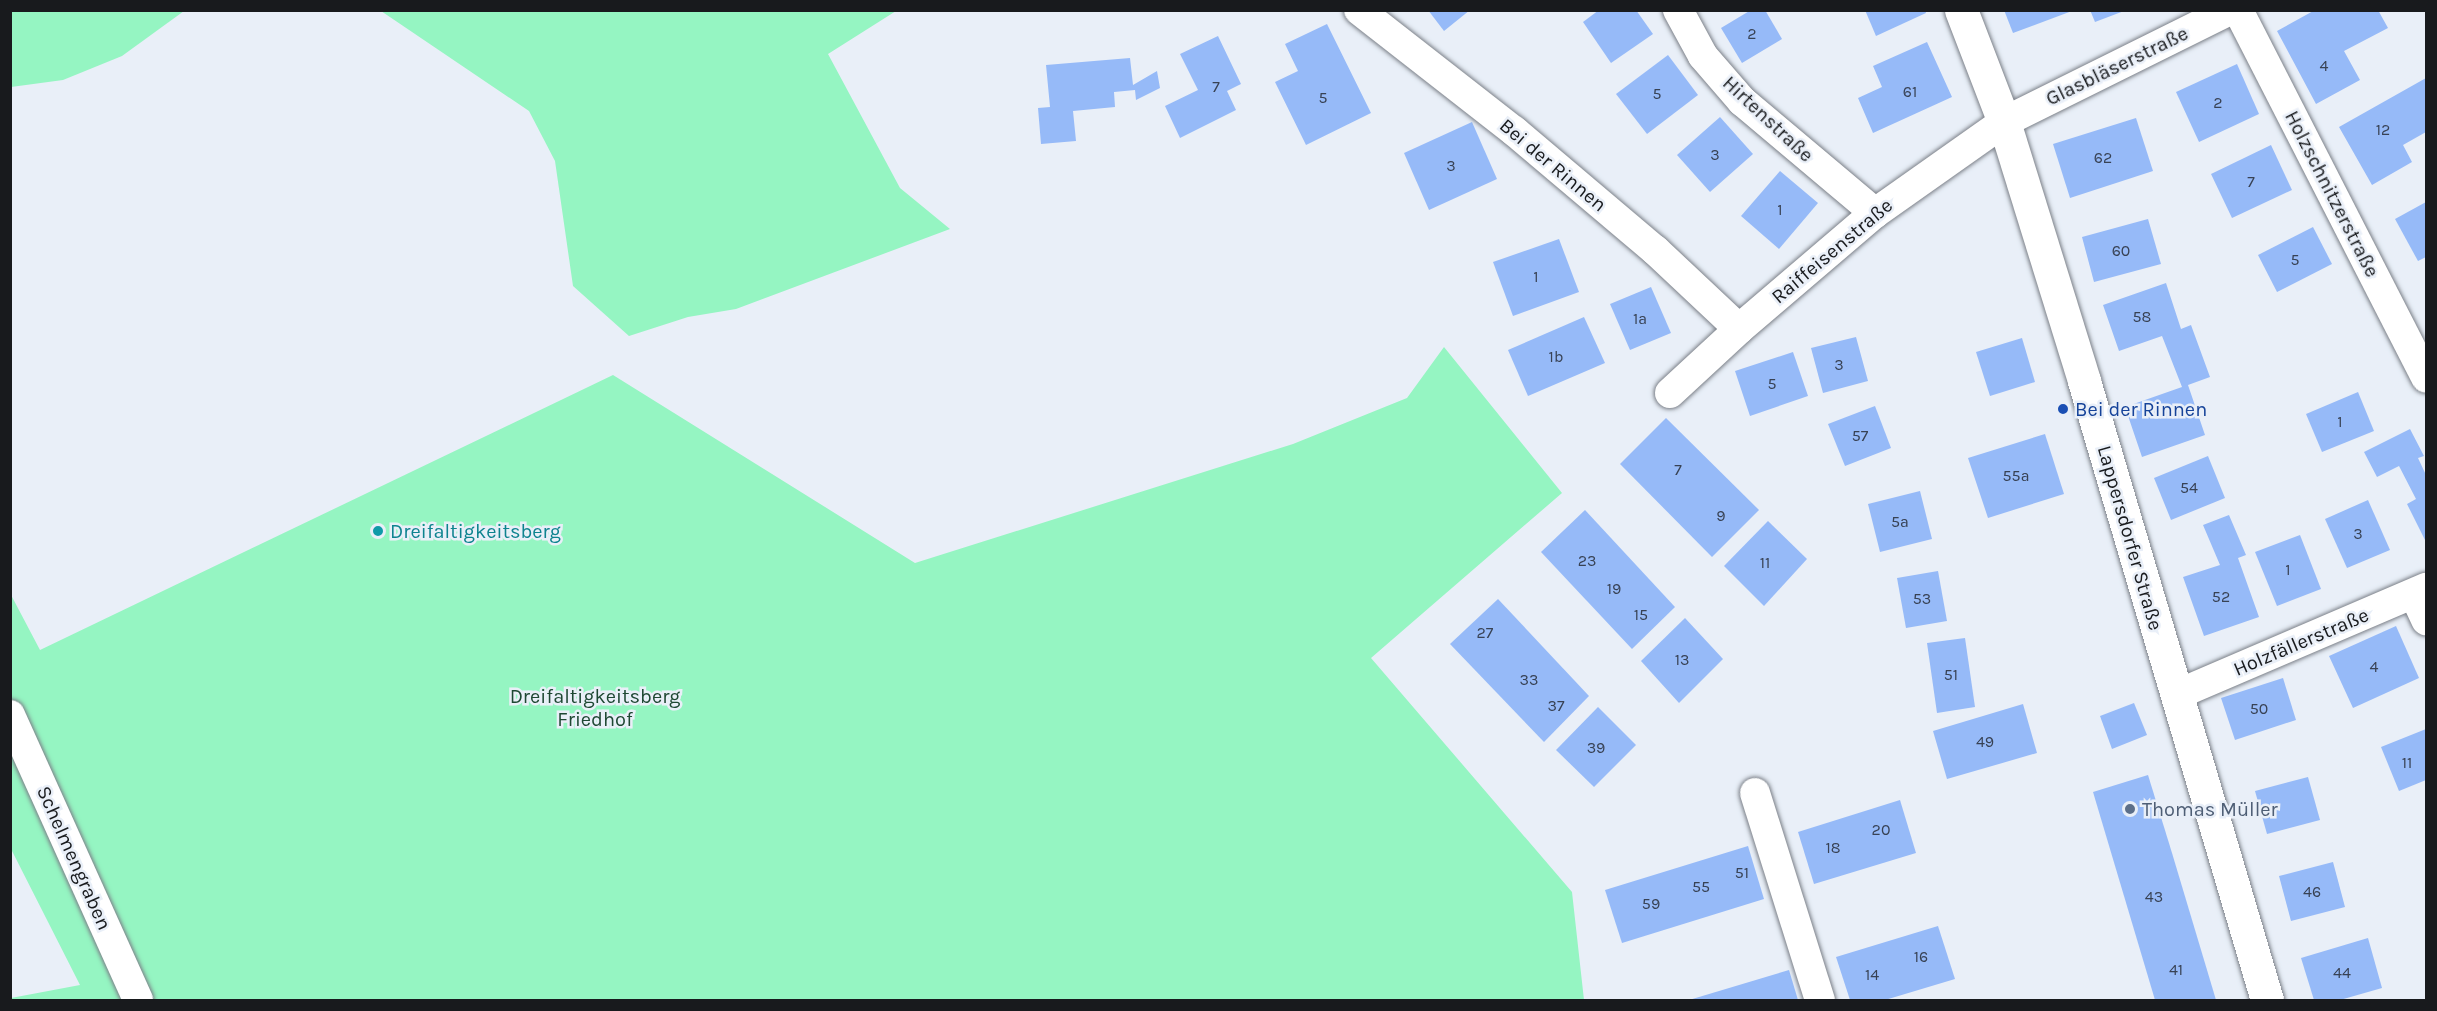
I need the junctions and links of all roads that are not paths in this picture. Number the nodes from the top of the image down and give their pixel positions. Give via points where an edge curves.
1 (1359, 10) edge
2 (1678, 10) edge
3 (1961, 10) edge
4 (2230, 10) edge
5 (2238, 10) edge
6 (2004, 122) junction
7 (1875, 213) junction
8 (1739, 329) junction
9 (2427, 378) edge
10 (1670, 393) dead end
11 (2422, 600) edge
12 (2176, 696) junction
13 (10, 715) edge
14 (1755, 793) dead end
15 (138, 1000) edge
16 (1820, 1000) edge
17 (2267, 1000) edge

1 - 8 street, Bei der Rinnen via 1514,131 1655,250
2 - 7 street, Hirtenstraße via 1703,56 1742,101
3 - 6 street, Lappersdorfer Straße
4 - 6 street, Glasbläserstraße
5 - 9 street, Holzschnitzerstraße
6 - 7 street, Raiffeisenstraße
6 - 12 street, Lappersdorfer Straße
7 - 8 street, Raiffeisenstraße
8 - 10 street, Raiffeisenstraße
11 - 12 street, Holzfällerstraße
12 - 17 street, Lappersdorfer Straße
13 - 15 street, Schelmengraben
14 - 16 street

